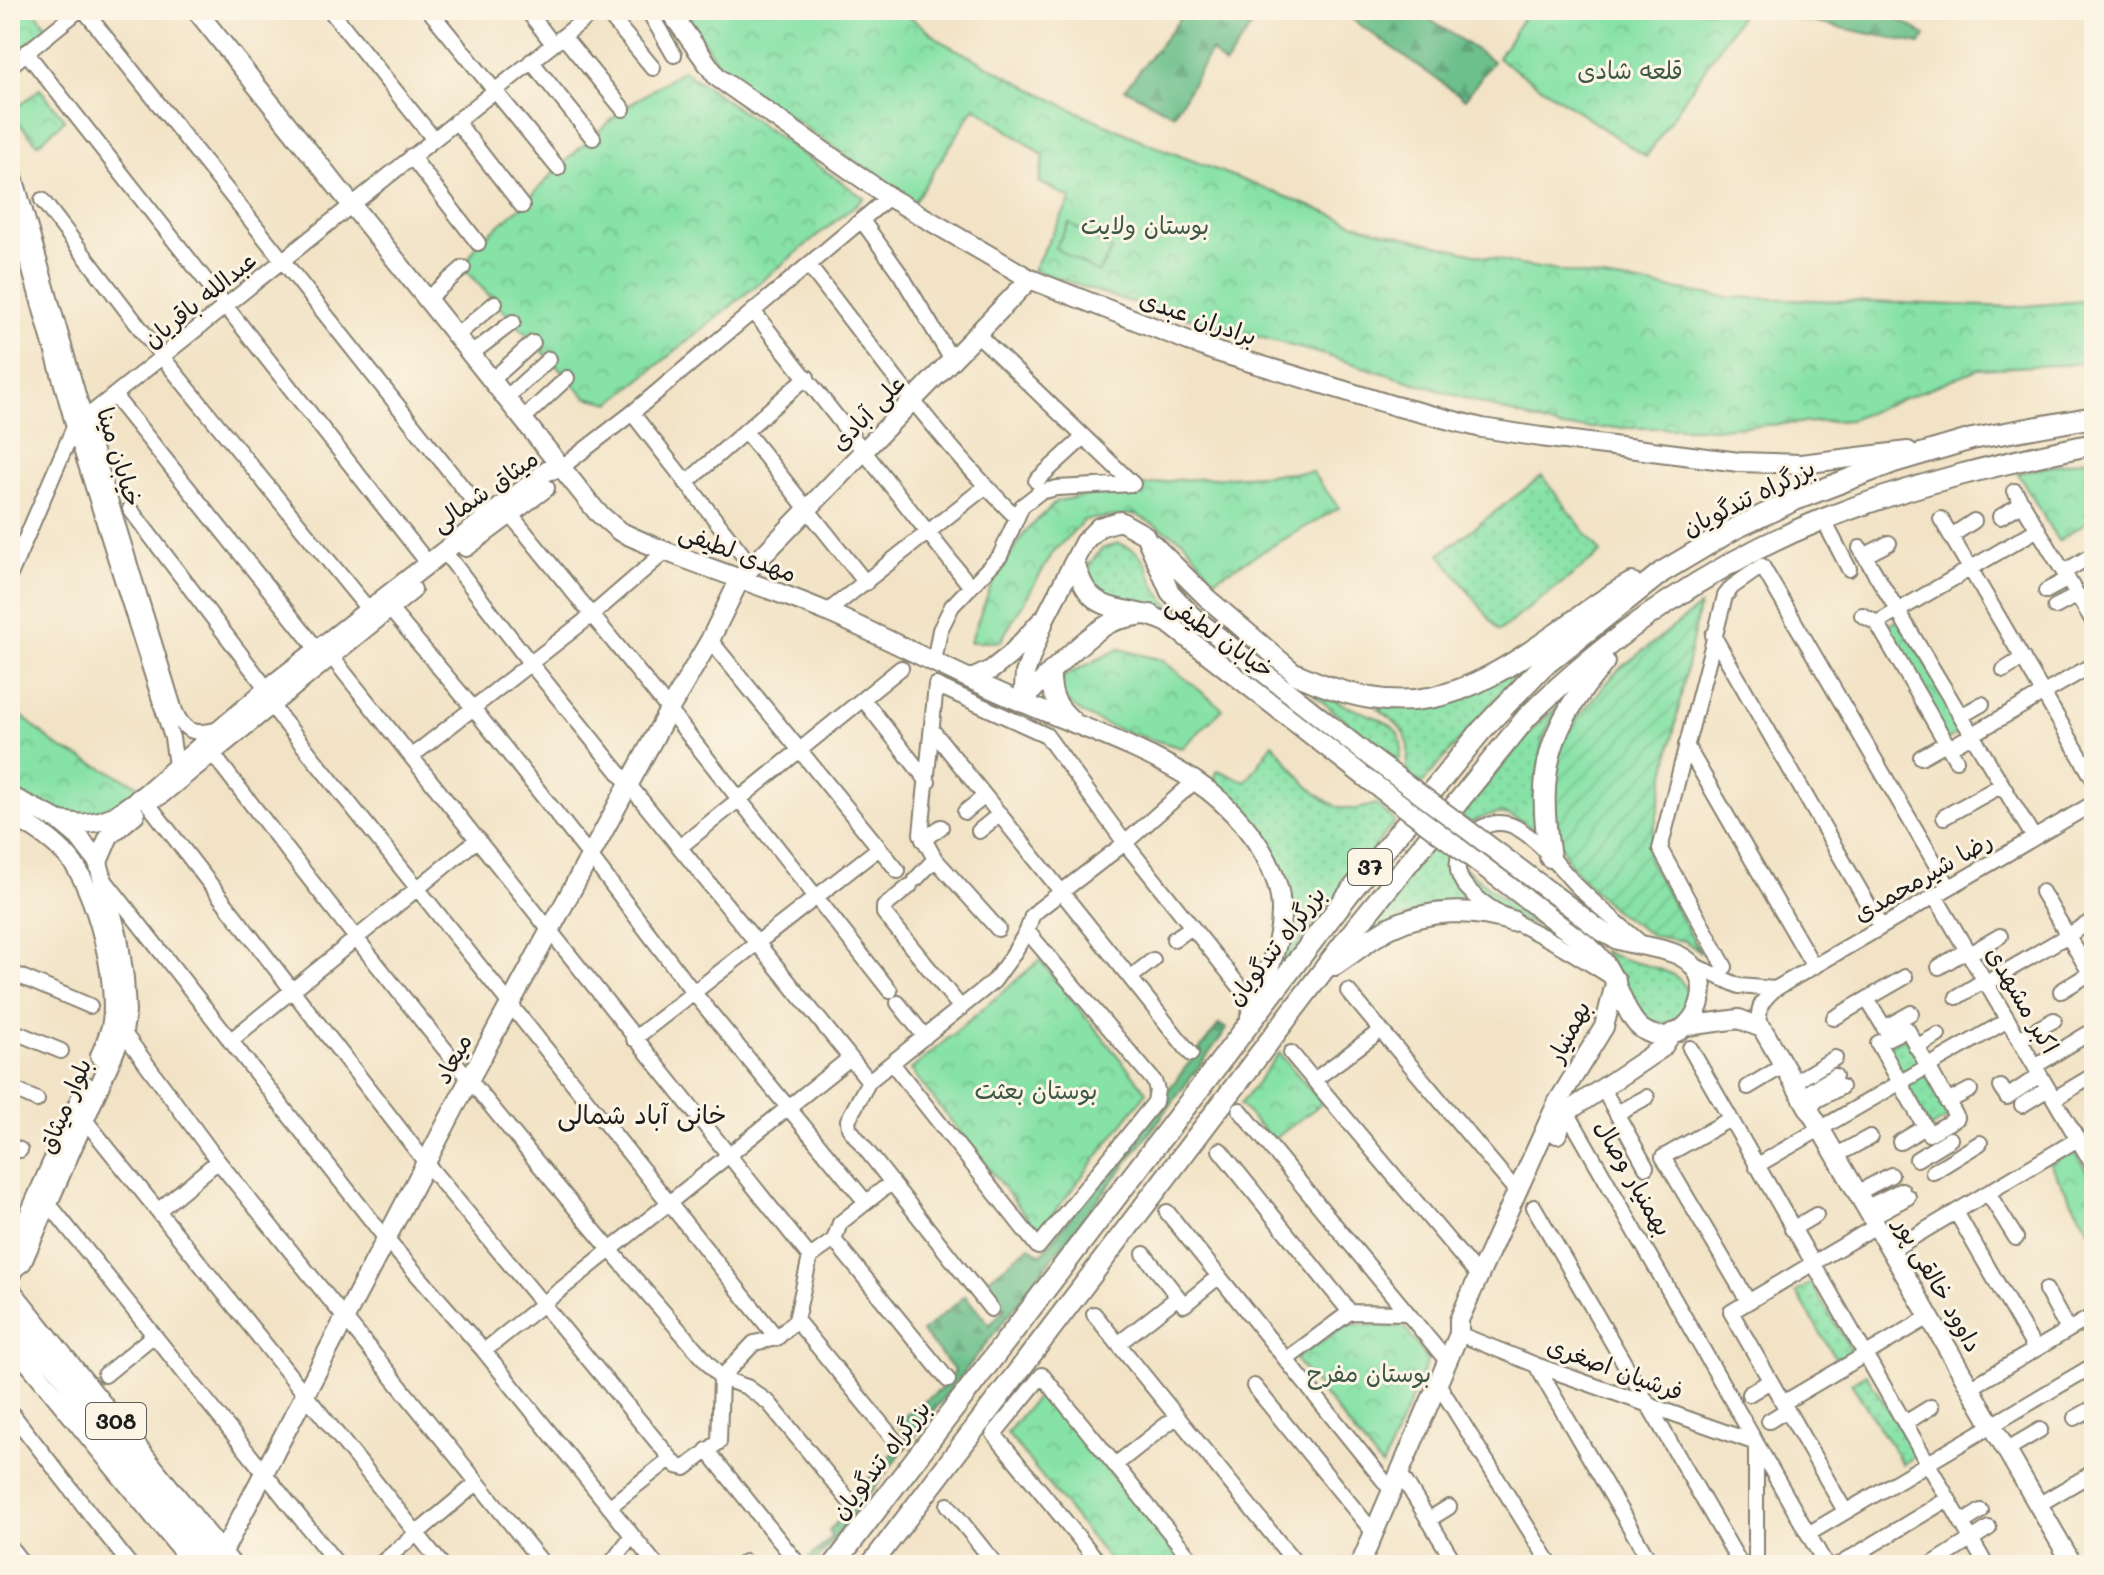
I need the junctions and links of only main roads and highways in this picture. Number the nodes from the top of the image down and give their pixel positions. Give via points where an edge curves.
1 (196, 10) edge
2 (669, 10) edge
3 (1030, 279) junction
4 (2094, 417) edge
5 (1972, 439) junction
6 (2094, 444) edge
7 (562, 467) junction
8 (1145, 535) junction
9 (1075, 561) junction
10 (1662, 572) junction
11 (746, 574) junction
12 (1699, 583) junction
13 (1151, 614) junction
14 (1046, 616) junction
15 (324, 652) junction
16 (1051, 671) junction
17 (1296, 674) joint
18 (972, 679) junction
19 (268, 696) junction
20 (1018, 711) junction
21 (1080, 728) junction
22 (180, 770) junction
23 (10, 796) edge
24 (10, 815) edge
25 (60, 821) junction
26 (1550, 857) road end
27 (98, 862) junction
28 (1512, 921) road end
29 (1321, 974) junction
30 (1616, 980) junction
31 (1247, 1025) junction
32 (1680, 1030) junction
33 (1562, 1107) junction
34 (17, 1234) edge
35 (12, 1272) edge
36 (10, 1289) edge
37 (10, 1314) edge
38 (1459, 1334) junction
39 (10, 1340) edge
40 (221, 1562) edge
41 (1361, 1564) edge
42 (194, 1565) edge
43 (834, 1565) edge
44 (871, 1565) edge
45 (2073, 1565) edge

1 - 7 main road, مهدی لطیفی
2 - 3 main road, برادران عبدی via 717,77 889,197
3 - 5 main road, برادران عبدی via 1217,352 1482,428 1724,460 1801,464
3 - 11 main road, علی آبادی
4 - 5 highway, بزرگراه تندگویان / 37
5 - 10 highway, بزرگراه تندگویان / 37 via 1795,500
6 - 12 highway, 37 via 1923,484 1823,519
7 - 11 main road, مهدی لطیفی via 619,531
7 - 15 main road, میثاق شمالی via 553,482
7 - 15 main road, میثاق شمالی via 547,471 427,562
8 - 9 main road via 1120,521 1108,523 1084,542
8 - 17 main road via 1207,598
8 - 32 main road, خیابان لطیفی, bridge via 1170,592 1185,609 1373,759 1604,933 1673,953 1693,965 1702,984 1701,1002
9 - 13 main road, خیابان لطیفی via 1094,600
9 - 14 main road
10 - 17 highway via 1614,592 1515,662 1452,694 1390,702 1332,690
10 - 31 highway, بزرگراه تندگویان / 37 via 1541,668 1507,702
11 - 18 main road, مهدی لطیفی
11 - 40 main road, میعاد via 469,1080
12 - 26 highway via 1605,662 1562,718 1544,790
12 - 29 highway, 37 via 1547,696
13 - 16 main road via 1104,627
13 - 30 main road, خیابان لطیفی, bridge via 1590,947
14 - 18 main road via 1010,655
14 - 20 main road via 1025,673
15 - 19 main road, میثاق شمالی
16 - 20 main road
16 - 21 main road via 1050,687 1058,707
18 - 20 main road, مهدی لطیفی
19 - 22 main road, میثاق شمالی via 220,729
19 - 22 main road, میثاق شمالی via 212,753
20 - 21 main road, مهدی لطیفی
21 - 31 main road, مهدی لطیفی via 1195,781 1242,823 1262,851 1277,883 1283,915
22 - 25 main road, میثاق شمالی via 114,816 82,824
22 - 27 main road, میثاق شمالی via 149,805 109,836
23 - 25 main road
24 - 34 main road, بلوار میثاق via 45,835 70,859 91,897 111,977 111,1026
25 - 27 main road, بلوار میثاق
27 - 35 main road, بلوار میثاق via 118,937 126,1012 123,1032 49,1204 22,1262
28 - 29 highway via 1477,913 1438,913 1392,927
29 - 44 highway, 37
30 - 32 main road via 1643,1030 1655,1035
30 - 33 main road, بهمنیار via 1595,1045
31 - 43 highway, بزرگراه تندگویان / 37
32 - 33 main road, بهمنیار via 1662,1048
32 - 45 main road, داوود خالقی پور via 1739,1019 1762,1028
33 - 38 main road, بهمنیار وصال via 1469,1325
33 - 38 main road, بهمنیار وصال via 1517,1192 1459,1320
34 - 35 main road, بلوار میثاق
36 - 40 main road, 308
37 - 40 main road, 308
38 - 41 main road, بهمنیار وصال
39 - 42 main road, 308

